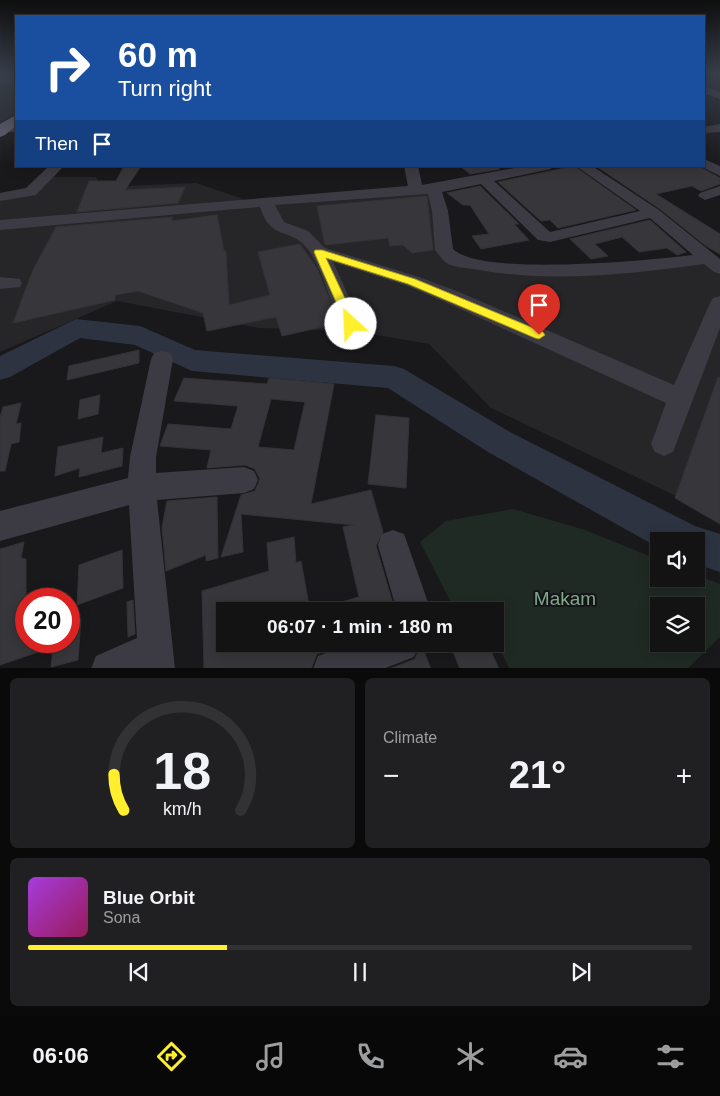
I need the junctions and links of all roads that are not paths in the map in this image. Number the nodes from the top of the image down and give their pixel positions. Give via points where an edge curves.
1 (15, 113) edge
2 (5, 128) edge
3 (720, 128) edge
4 (705, 129) edge
5 (720, 136) edge
6 (705, 164) edge
7 (56, 167) edge
8 (412, 167) edge
9 (537, 167) edge
10 (585, 167) edge
11 (720, 172) edge
12 (484, 179) junction
13 (425, 190) junction
14 (720, 190) edge
15 (705, 196) dead end
16 (0, 197) edge
17 (266, 202) junction
18 (654, 211) junction
19 (0, 225) edge
20 (318, 252) junction
21 (714, 263) edge
22 (720, 303) edge
23 (351, 324) dead end
24 (162, 359) dead end
25 (680, 398) junction
26 (664, 444) dead end
27 (244, 480) dead end
28 (142, 488) junction
29 (0, 526) edge
30 (393, 545) dead end
31 (411, 602) edge
32 (378, 652) edge
33 (156, 658) edge
34 (110, 668) edge
35 (331, 668) edge

1 - 2 highway
3 - 4 street
4 - 5 street
6 - 11 street
7 - 16 street via 31,192
8 - 13 street
9 - 12 street
10 - 18 street
12 - 13 street
12 - 18 street via 544,236
13 - 17 street
13 - 21 street via 440,211 444,250 455,260 573,272
14 - 15 street
17 - 19 street
17 - 20 street via 275,223 286,231 304,236
18 - 21 street
20 - 23 street
20 - 25 street via 452,297
22 - 25 street
24 - 28 street via 143,457
25 - 26 street
27 - 28 street
28 - 29 street
28 - 33 street
30 - 31 street
32 - 35 street
33 - 34 street

